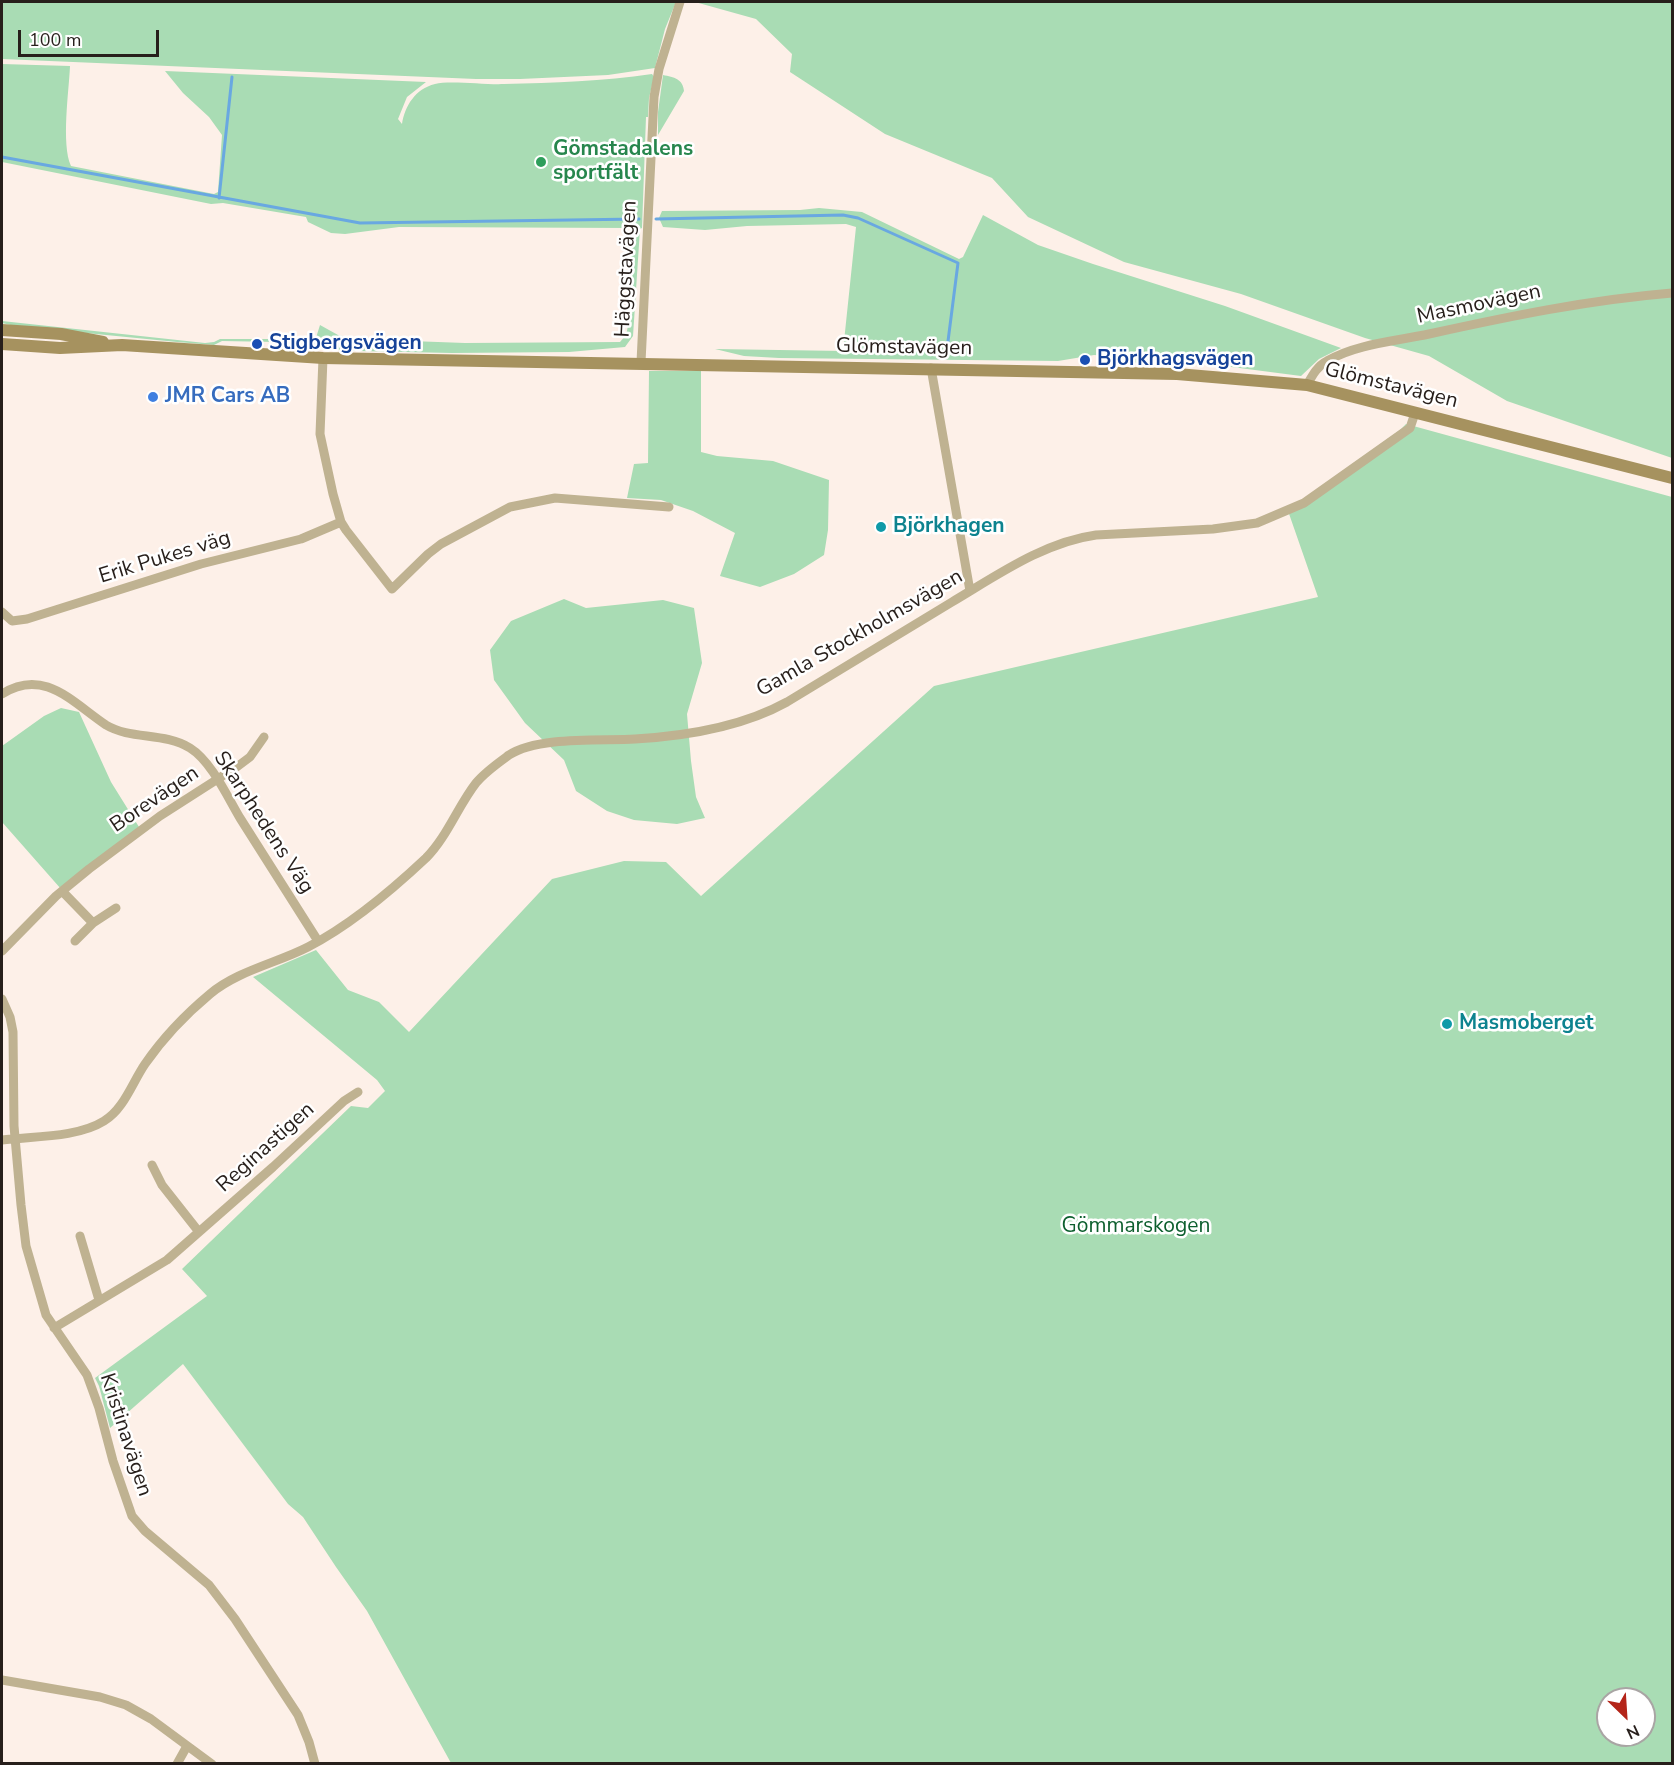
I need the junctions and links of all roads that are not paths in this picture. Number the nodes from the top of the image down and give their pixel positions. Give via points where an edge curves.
1 (680, 2) edge
2 (1672, 293) edge
3 (2, 330) edge
4 (2, 344) edge
5 (122, 345) junction
6 (323, 358) junction
7 (641, 362) junction
8 (931, 368) junction
9 (1307, 385) junction
10 (1415, 413) junction
11 (1672, 478) edge
12 (669, 507) dead end
13 (341, 522) junction
14 (970, 591) junction
15 (2, 612) edge
16 (2, 694) edge
17 (264, 737) dead end
18 (217, 780) junction
19 (62, 891) junction
20 (116, 908) dead end
21 (93, 923) junction
22 (75, 941) dead end
23 (318, 942) junction
24 (2, 951) edge
25 (2, 999) edge
26 (358, 1092) dead end
27 (15, 1138) junction
28 (2, 1140) edge
29 (152, 1165) dead end
30 (199, 1232) junction
31 (81, 1236) dead end
32 (99, 1300) junction
33 (54, 1328) junction
34 (2, 1680) edge
35 (187, 1746) junction
36 (177, 1764) edge
37 (212, 1764) edge
38 (315, 1764) edge

1 - 7 street, Häggstavägen via 654,97
2 - 9 street, Masmovägen via 1534,311 1373,345 1327,361
3 - 5 main road, Glömstavägen via 61,334
4 - 5 main road, Glömstavägen via 60,348
5 - 6 main road, Glömstavägen
6 - 7 main road, Glömstavägen
6 - 13 street via 320,434
7 - 8 main road, Glömstavägen
8 - 9 main road, Glömstavägen via 1176,374
8 - 14 street
9 - 10 main road, Glömstavägen
10 - 11 main road, Glömstavägen
10 - 14 street, Gamla Stockholmsvägen via 1410,428 1304,503 1275,516 1237,527 1077,537
12 - 13 street via 566,498 516,505 441,544 392,589
13 - 15 street, Erik Pukes väg via 301,539 201,564 27,619 12,621
14 - 23 street, Gamla Stockholmsvägen via 787,702 751,717 672,736 543,744 517,751 478,781 428,856 359,914
16 - 18 street, Skarphedens Väg via 21,685 48,687 114,728 189,747 205,761
17 - 18 street, Borevägen via 250,757
18 - 19 street, Borevägen via 140,830
18 - 23 street, Skarphedens Väg
19 - 21 street
19 - 24 street, Borevägen
20 - 21 street
21 - 22 street
23 - 27 street, Gamla Stockholmsvägen via 228,982 205,998 153,1053 108,1119 77,1131
25 - 27 street, Kristinavägen via 13,1032
26 - 30 street, Reginastigen
27 - 28 street, Gamla Stockholmsvägen
27 - 33 street, Kristinavägen via 26,1246 39,1295
29 - 30 street via 176,1206
30 - 32 street, Reginastigen via 166,1260
31 - 32 street
32 - 33 street, Reginastigen
33 - 38 street, Kristinavägen via 87,1376 132,1516 209,1586 235,1619 298,1715
34 - 35 street via 126,1705
35 - 36 street
35 - 37 street

